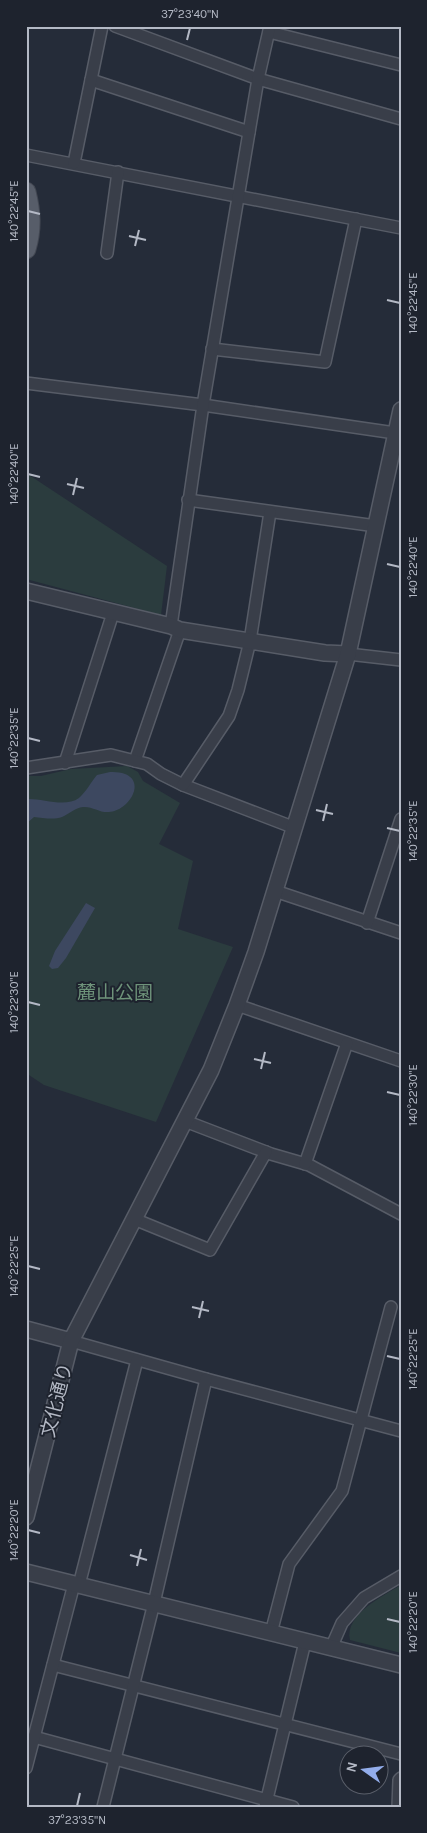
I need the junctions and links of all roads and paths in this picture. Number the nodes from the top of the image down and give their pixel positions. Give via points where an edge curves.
1 (102, 26) edge
2 (115, 26) edge
3 (270, 29) edge
4 (400, 63) edge
5 (91, 80) junction
6 (258, 80) junction
7 (401, 119) edge
8 (249, 132) junction
9 (26, 155) edge
10 (74, 164) junction
11 (118, 172) junction
12 (26, 192) edge
13 (238, 196) junction
14 (356, 219) junction
15 (401, 228) edge
16 (26, 249) edge
17 (107, 253) dead end
18 (212, 349) junction
19 (26, 383) edge
20 (203, 404) junction
21 (401, 410) edge
22 (395, 433) junction
23 (188, 500) junction
24 (270, 512) junction
25 (376, 526) junction
26 (26, 591) edge
27 (113, 613) junction
28 (175, 628) junction
29 (250, 641) junction
30 (348, 654) junction
31 (401, 660) edge
32 (135, 761) junction
33 (65, 763) junction
34 (26, 768) edge
35 (183, 785) junction
36 (401, 819) edge
37 (295, 828) junction
38 (275, 891) junction
39 (367, 923) junction
40 (401, 933) edge
41 (237, 1005) junction
42 (347, 1043) junction
43 (401, 1061) edge
44 (184, 1121) junction
45 (266, 1152) junction
46 (306, 1164) junction
47 (401, 1214) edge
48 (134, 1219) junction
49 (391, 1307) dead end
50 (26, 1329) edge
51 (71, 1341) junction
52 (136, 1360) junction
53 (206, 1379) junction
54 (361, 1420) junction
55 (401, 1431) edge
56 (26, 1516) edge
57 (26, 1572) edge
58 (401, 1576) edge
59 (77, 1585) junction
60 (154, 1603) junction
61 (271, 1633) junction
62 (305, 1642) junction
63 (331, 1648) junction
64 (53, 1665) junction
65 (401, 1665) edge
66 (134, 1686) junction
67 (286, 1725) junction
68 (34, 1737) junction
69 (401, 1754) edge
70 (115, 1759) junction
71 (26, 1768) edge
72 (401, 1778) edge
73 (266, 1804) edge
74 (104, 1807) edge
75 (293, 1807) edge
76 (398, 1807) edge

1 - 5 street
2 - 6 street
3 - 4 street
3 - 6 street
5 - 8 street
5 - 10 street
6 - 7 street
6 - 8 street
8 - 13 street
9 - 10 street
10 - 11 street
11 - 13 street
11 - 17 street
12 - 16 main road via 31,214
13 - 14 street
13 - 18 street
14 - 15 street
14 - 18 street via 325,362
18 - 20 street
19 - 20 street
20 - 22 street
20 - 23 street
21 - 22 street, 文化通り
22 - 25 street, 文化通り
23 - 24 street
23 - 28 street
24 - 25 street
24 - 29 street
25 - 30 street, 文化通り
26 - 27 street
27 - 28 street
27 - 33 street
28 - 29 street
28 - 32 street
29 - 30 street
29 - 35 street via 229,716
30 - 31 street
30 - 37 street, 文化通り
32 - 33 street via 111,755
32 - 35 street via 148,764
33 - 34 street
35 - 37 street
36 - 39 street
37 - 38 street, 文化通り
38 - 39 street
38 - 41 street, 文化通り
39 - 40 street
41 - 42 street
41 - 44 street, 文化通り via 211,1070
42 - 43 street
42 - 46 street
44 - 45 street
44 - 48 street, 文化通り
45 - 46 street
45 - 48 street via 210,1250
46 - 47 street
48 - 51 street, 文化通り
49 - 54 street
50 - 51 street
51 - 52 street
51 - 56 street, 文化通り
52 - 53 street
52 - 59 street
53 - 54 street
53 - 60 street
54 - 55 street
54 - 61 street via 342,1491 289,1564
57 - 59 street
58 - 63 street via 364,1598 342,1623
59 - 60 street
59 - 64 street
60 - 61 street
60 - 66 street
61 - 62 street
62 - 63 street
62 - 67 street
63 - 65 street
64 - 66 street
64 - 68 street
66 - 67 street
66 - 70 street
67 - 69 street
67 - 73 street
68 - 70 street
68 - 71 street
70 - 73 street
70 - 74 street
72 - 76 street
73 - 75 street

